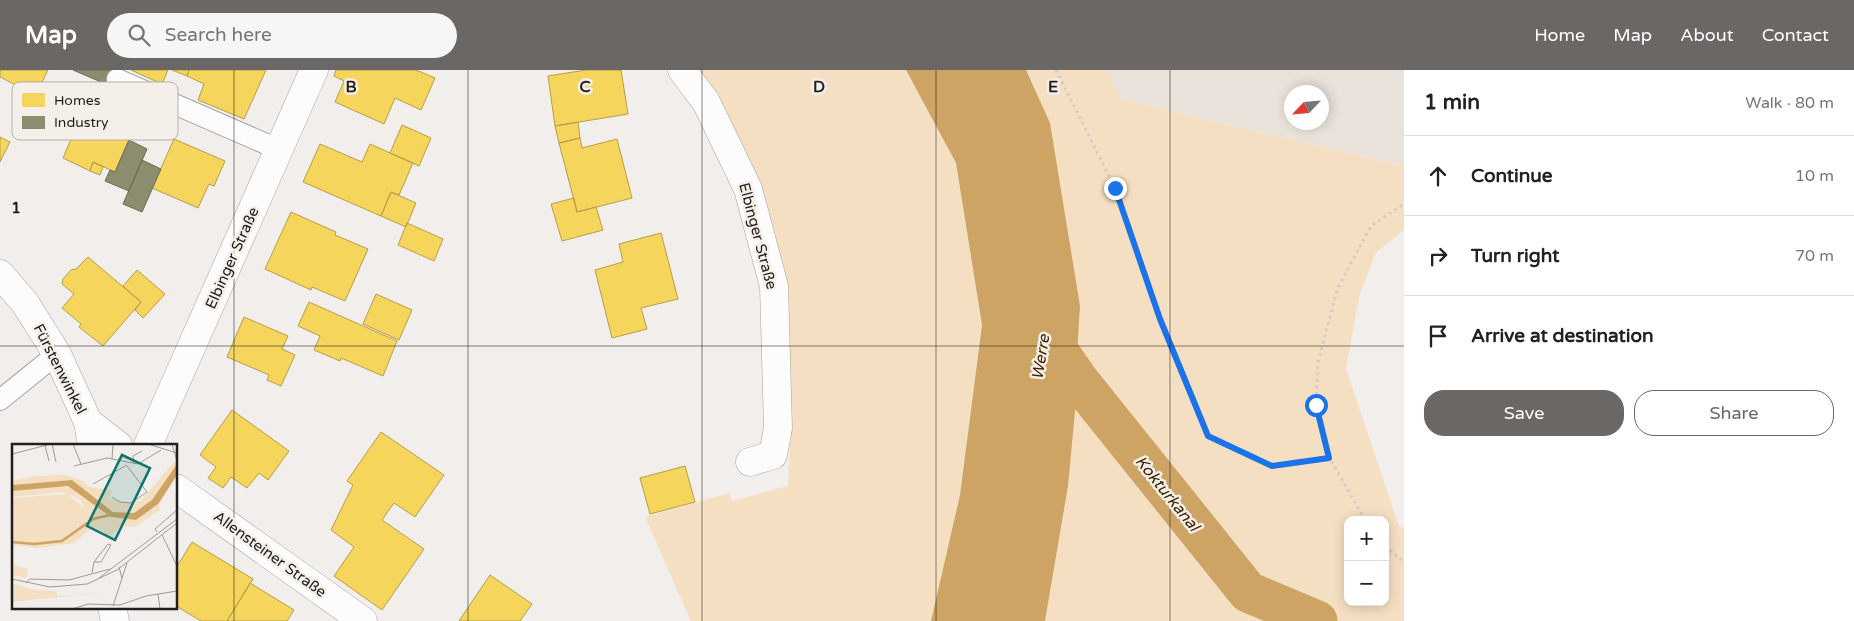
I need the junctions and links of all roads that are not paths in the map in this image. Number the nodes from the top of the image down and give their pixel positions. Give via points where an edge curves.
1 (314, 70) edge
2 (682, 70) edge
3 (117, 79) dead end
4 (124, 82) edge
5 (178, 106) edge
6 (280, 150) junction
7 (0, 274) edge
8 (57, 354) junction
9 (0, 400) edge
10 (90, 433) edge
11 (116, 444) edge
12 (148, 444) edge
13 (750, 462) dead end
14 (178, 489) edge
15 (112, 608) edge
16 (115, 621) edge
17 (363, 621) edge

1 - 6 street, Elbinger Straße
2 - 13 street, Elbinger Straße via 706,102 748,189 774,286 778,428 773,455
3 - 4 lane
5 - 6 lane
6 - 12 street, Elbinger Straße
7 - 8 street, Fürstenwinkel via 25,303
8 - 9 lane
8 - 10 street, Fürstenwinkel
10 - 11 street
14 - 17 street, Allensteiner Straße
15 - 16 street

